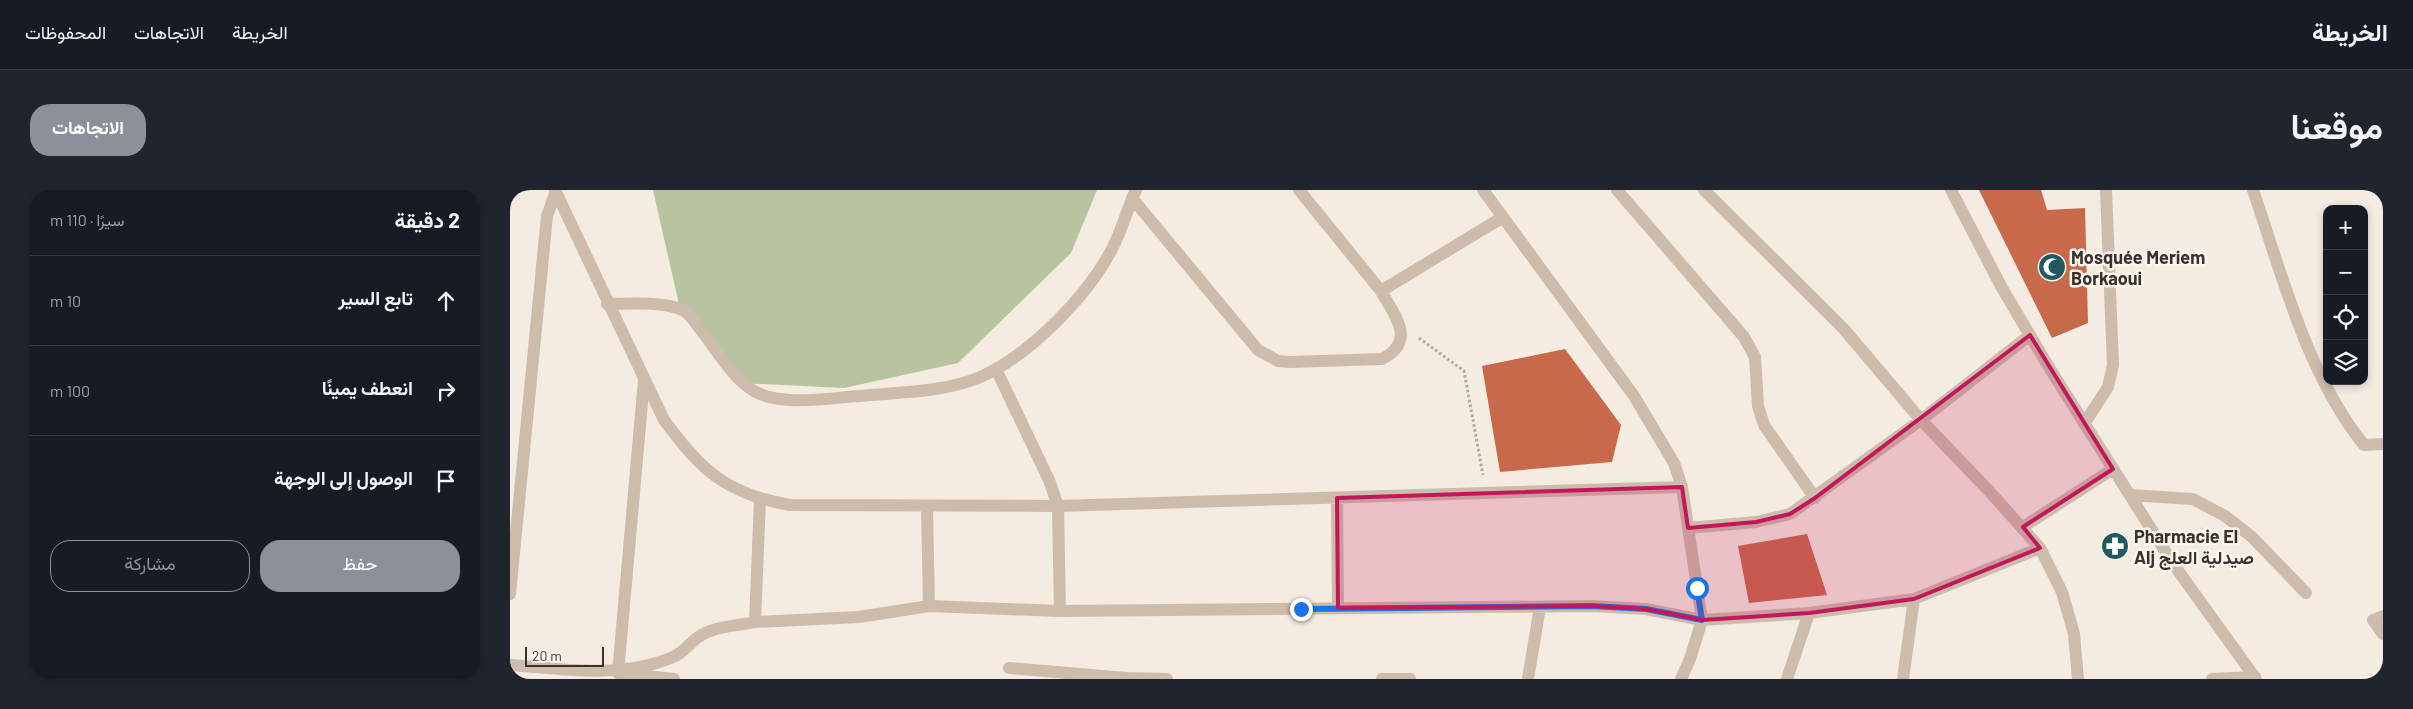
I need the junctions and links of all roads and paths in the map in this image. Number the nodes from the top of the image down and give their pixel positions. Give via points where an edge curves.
1 (1299, 190) edge
2 (1483, 190) edge
3 (1617, 190) edge
4 (1704, 190) edge
5 (1951, 190) edge
6 (2106, 190) edge
7 (2253, 190) edge
8 (555, 191) edge
9 (1134, 194) edge
10 (1503, 217) junction
11 (1381, 291) junction
12 (607, 304) junction
13 (1399, 322) junction
14 (2030, 335) junction
15 (996, 369) junction
16 (644, 380) junction
17 (1921, 420) junction
18 (2084, 424) junction
19 (2383, 444) edge
20 (2113, 469) junction
21 (1682, 487) junction
22 (1486, 494) junction
23 (2130, 495) junction
24 (1337, 498) junction
25 (1815, 498) junction
26 (760, 500) junction
27 (1058, 506) junction
28 (927, 507) junction
29 (2023, 527) junction
30 (1688, 528) junction
31 (2040, 548) junction
32 (2306, 593) dead end
33 (510, 594) edge
34 (1914, 599) junction
35 (928, 606) junction
36 (1540, 607) junction
37 (1338, 608) junction
38 (1060, 611) junction
39 (1809, 612) junction
40 (2383, 616) edge
41 (1702, 620) junction
42 (755, 622) junction
43 (2383, 634) edge
44 (510, 665) edge
45 (1009, 668) dead end
46 (618, 673) junction
47 (2255, 678) edge
48 (674, 679) edge
49 (1168, 679) edge
50 (1382, 679) edge
51 (1410, 679) edge
52 (1528, 679) edge
53 (1681, 679) edge
54 (1787, 679) edge
55 (1904, 679) edge
56 (2078, 679) edge
57 (2212, 679) edge

1 - 11 street
2 - 10 street
3 - 25 street via 1744,336 1755,357 1758,406 1764,425
4 - 17 street via 1842,328
5 - 14 street
6 - 18 street via 2113,365 2108,387
7 - 19 street via 2304,341 2348,425 2364,445
8 - 12 street
8 - 33 street via 547,216 543,251
9 - 13 street via 1258,350 1269,358 1290,362 1382,359 1397,349 1401,341
9 - 15 street via 1113,248 1092,281 1063,316
10 - 11 street
10 - 21 street via 1634,396 1674,463
11 - 13 street
12 - 15 street via 666,306 683,310 743,383 756,392 789,400 931,390 977,378
12 - 16 street
13 - 22 path via 1464,371
14 - 17 street
14 - 18 street
15 - 27 street via 1049,480
16 - 26 street via 664,420 685,449 735,490
16 - 46 street
17 - 25 street
17 - 29 street
18 - 20 street
20 - 23 street
20 - 29 street
21 - 22 street
21 - 30 street
22 - 24 street
23 - 32 street via 2193,499 2225,516 2252,537
23 - 47 street via 2174,565
24 - 27 street
24 - 37 street
25 - 30 street via 1790,514 1756,522
26 - 28 street via 790,505
26 - 42 street
27 - 28 street
27 - 38 street
28 - 35 street
29 - 31 street
30 - 41 street
31 - 34 street
31 - 56 street via 2062,592 2074,634
34 - 39 street
34 - 55 street
35 - 38 street
35 - 42 street via 859,617
36 - 37 street
36 - 41 street via 1646,609
36 - 52 street
37 - 38 street
39 - 41 street
39 - 54 street
40 - 43 street via 2373,620
41 - 53 street
42 - 46 street via 711,630 672,658
44 - 46 street
45 - 49 street
46 - 48 street
47 - 57 street
50 - 51 street

